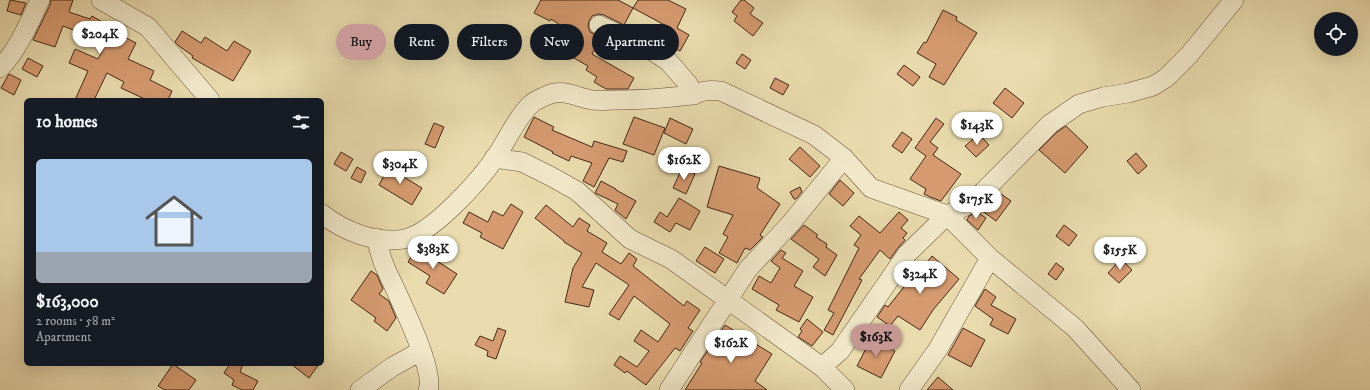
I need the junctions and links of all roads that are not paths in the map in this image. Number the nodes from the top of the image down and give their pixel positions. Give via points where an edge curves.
1 (40, 0) edge
2 (101, 0) edge
3 (1234, 0) edge
4 (666, 60) edge
5 (0, 68) edge
6 (694, 95) junction
7 (208, 98) edge
8 (494, 158) junction
9 (844, 158) junction
10 (947, 215) junction
11 (324, 216) edge
12 (376, 238) junction
13 (990, 258) junction
14 (729, 300) junction
15 (421, 351) junction
16 (822, 367) junction
17 (360, 390) edge
18 (428, 390) edge
19 (668, 390) edge
20 (846, 390) edge
21 (909, 390) edge
22 (1131, 390) edge

1 - 5 street via 8,60
2 - 7 street via 148,27
3 - 10 street via 1189,55 1166,78 1153,86 1079,104 1050,124 972,203
4 - 6 street via 688,84
6 - 8 street via 647,100 592,100 568,93 550,94 531,104 522,114
6 - 9 street via 705,91 721,91 814,135
8 - 12 street via 465,194 428,228 404,239
8 - 14 street via 522,162 577,191 630,239 671,259
9 - 10 street via 871,188
9 - 14 street via 791,223 748,269
10 - 13 street
10 - 16 street via 907,254 840,351
11 - 12 street via 334,223
12 - 15 street
13 - 21 street via 938,349
13 - 22 street via 1075,328
14 - 16 street
14 - 19 street
15 - 17 street via 392,366
15 - 18 street via 430,381
16 - 20 street

